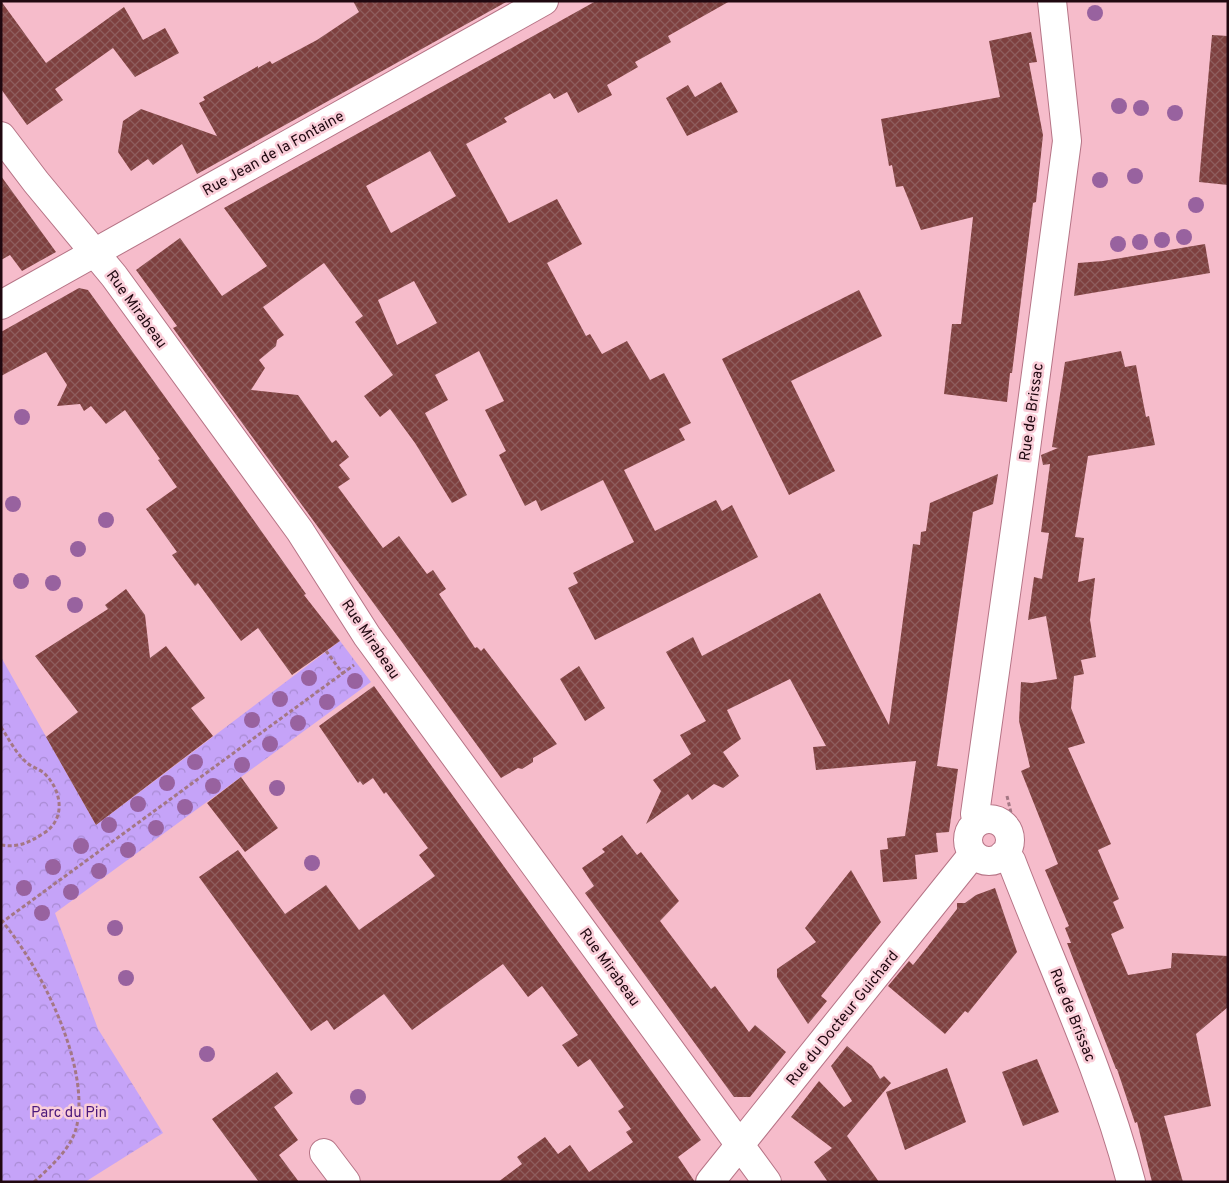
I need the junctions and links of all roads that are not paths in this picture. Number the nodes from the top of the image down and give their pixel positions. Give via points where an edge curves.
1 (544, 1) edge
2 (1052, 1) edge
3 (1, 136) edge
4 (95, 253) junction
5 (1, 305) edge
6 (977, 822) junction
7 (973, 854) junction
8 (1003, 855) junction
9 (740, 1144) junction
10 (324, 1152) dead end
11 (346, 1182) edge
12 (710, 1182) edge
13 (767, 1182) edge
14 (1131, 1182) edge

1 - 4 street, Rue Jean de la Fontaine
2 - 6 street, Rue de Brissac via 1067,140 975,814
3 - 4 street, Rue Mirabeau
4 - 5 street, Rue Jean de la Fontaine
4 - 9 street, Rue Mirabeau via 300,531 367,636
6 - 7 street, Rue de Brissac via 967,841
6 - 8 street via 990,819 1003,824 1010,836 1008,850
7 - 8 street via 992,861
7 - 9 street, Rue du Docteur Guichard
8 - 14 street, Rue de Brissac via 1011,860 1091,1058
9 - 12 street, Rue du Docteur Guichard
9 - 13 street, Rue Mirabeau
10 - 11 street

